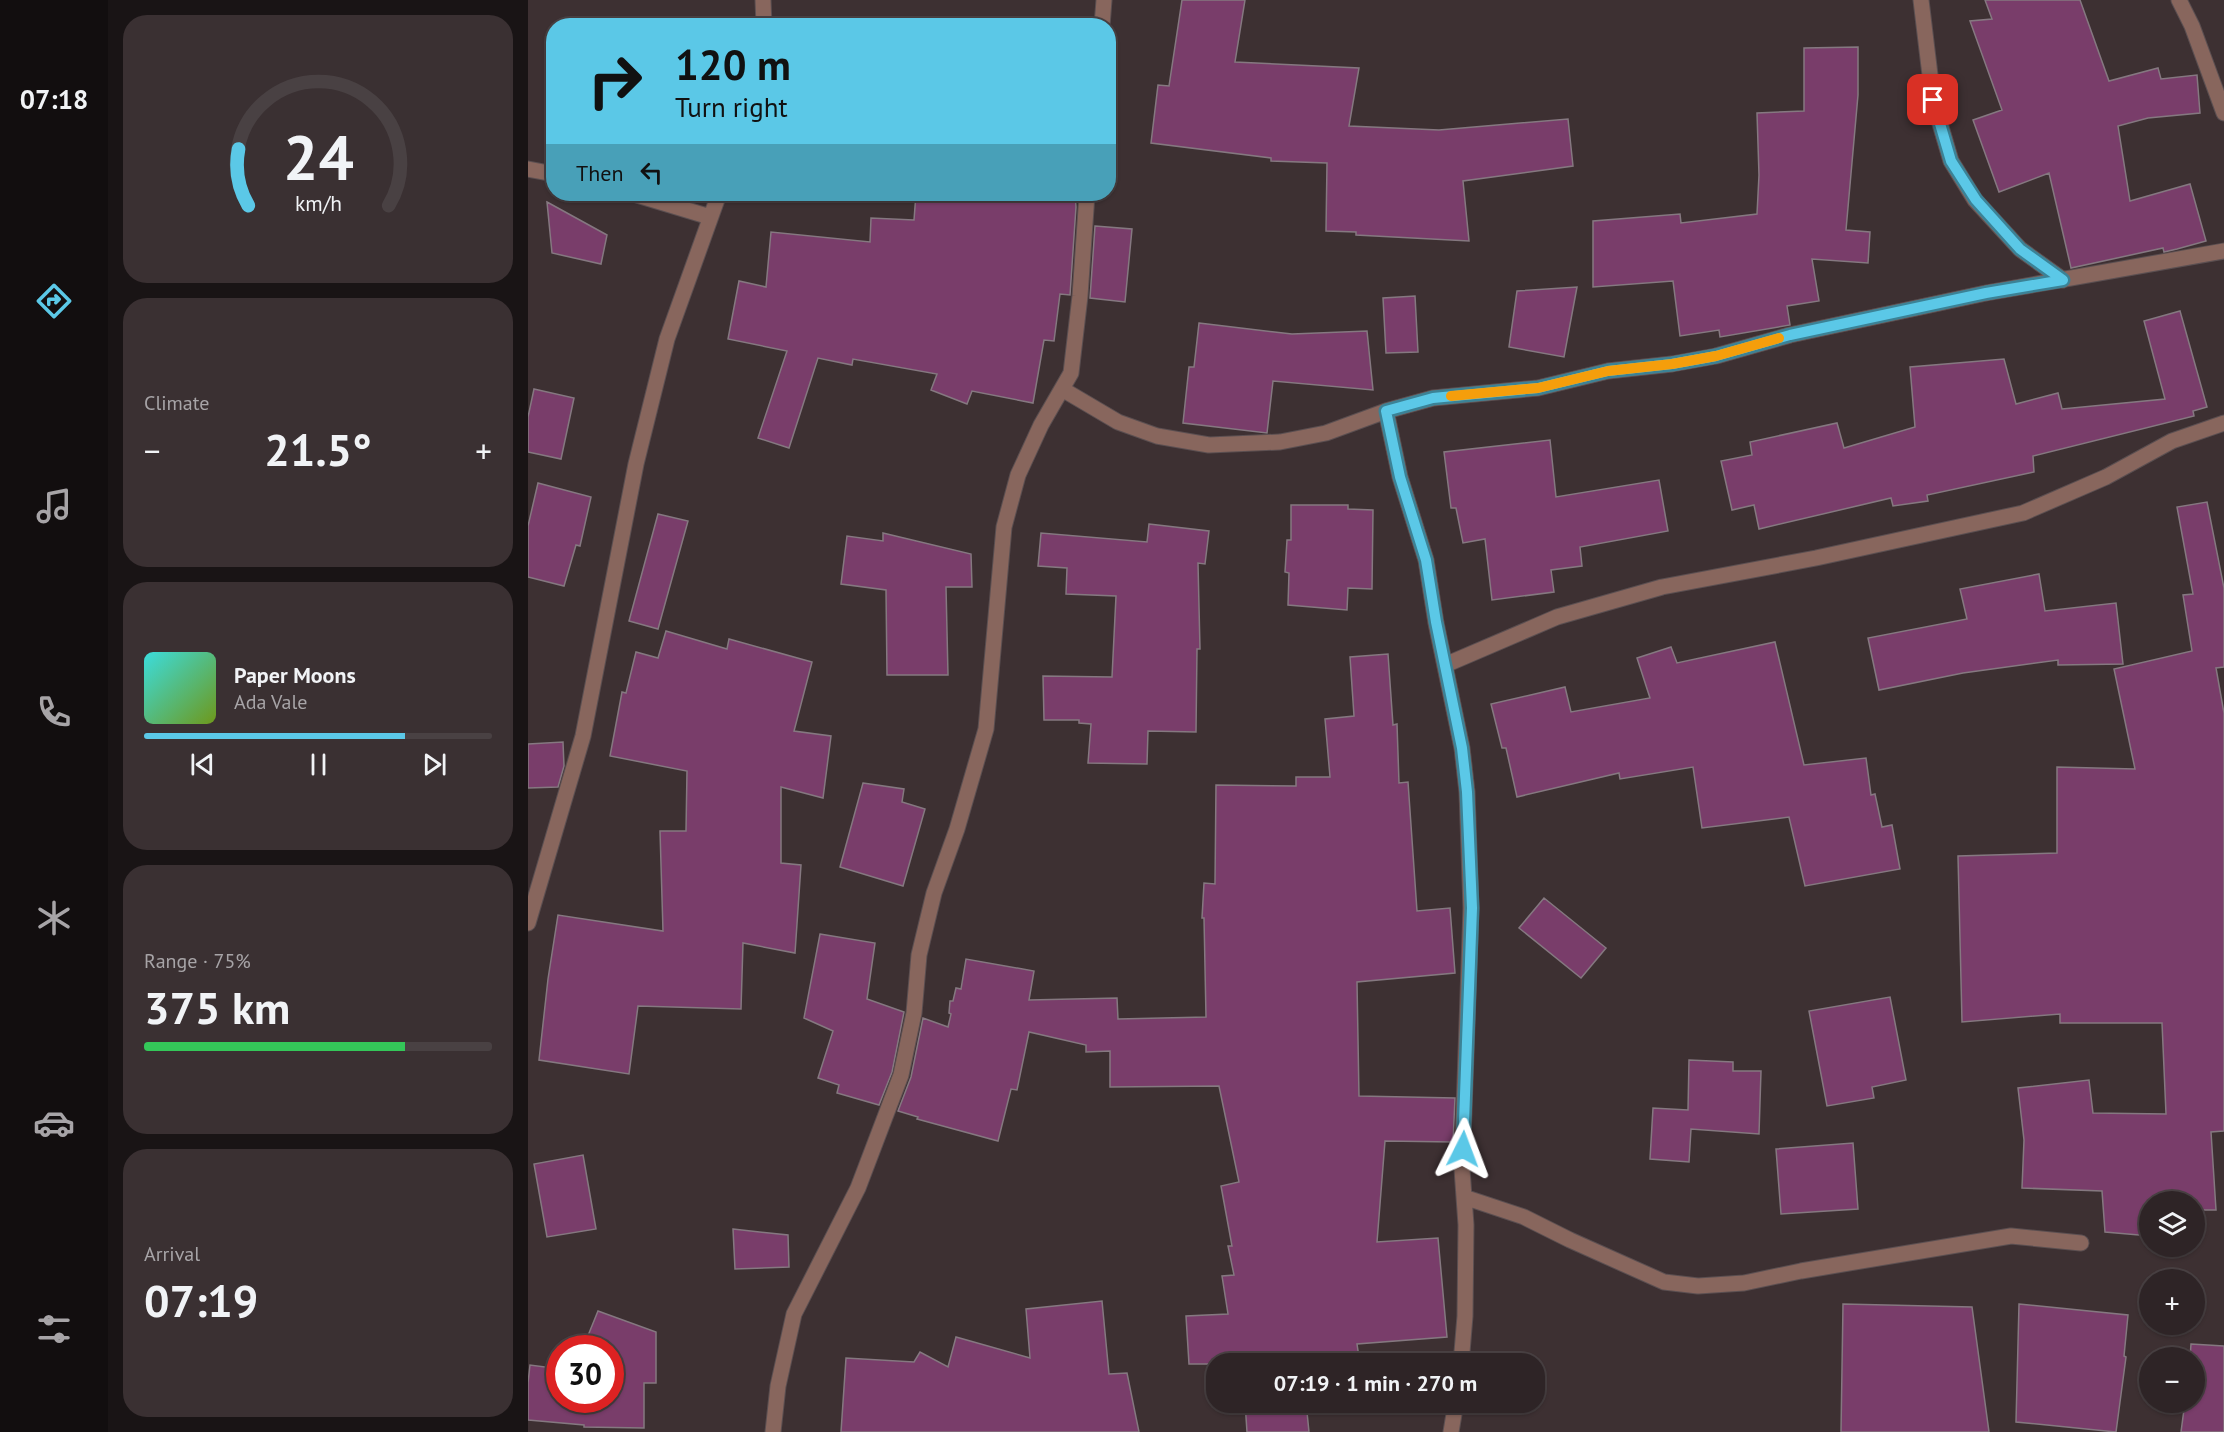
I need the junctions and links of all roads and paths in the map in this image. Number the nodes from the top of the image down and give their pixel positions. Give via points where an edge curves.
1 (763, 0) edge
2 (1104, 0) edge
3 (1921, 0) edge
4 (2179, 0) edge
5 (764, 18) edge
6 (1103, 18) edge
7 (2224, 113) edge
8 (528, 169) edge
9 (546, 172) edge
10 (658, 201) edge
11 (716, 201) edge
12 (1087, 201) edge
13 (710, 216) junction
14 (2224, 250) edge
15 (2063, 280) junction
16 (1062, 389) junction
17 (1386, 411) junction
18 (2224, 423) edge
19 (1445, 665) junction
20 (528, 923) edge
21 (1464, 1197) junction
22 (2081, 1243) dead end
23 (1462, 1353) edge
24 (1454, 1413) edge
25 (773, 1432) edge
26 (1451, 1432) edge

1 - 5 street
2 - 6 street
3 - 15 street via 1933,100 1951,161 1976,200 2020,249
4 - 7 street
8 - 9 street
10 - 13 street
11 - 13 street
12 - 16 street via 1071,373
13 - 20 street via 667,339 636,464 583,736
14 - 15 street
15 - 17 street via 1790,335 1716,356 1608,371 1538,388 1433,398
16 - 17 street via 1118,422 1157,436 1209,445 1280,442 1326,433
16 - 25 street via 1018,475 1004,526 986,729 934,893 919,955 914,1013 901,1075 858,1188 794,1314 778,1386
17 - 19 street via 1400,477 1426,560
18 - 19 street via 2172,441 2106,477 2023,513 1662,587 1557,617
19 - 21 street via 1462,748 1470,850 1472,908
21 - 22 street via 1524,1217 1664,1282 1698,1286 1744,1283 2011,1236
21 - 23 street
24 - 26 street

